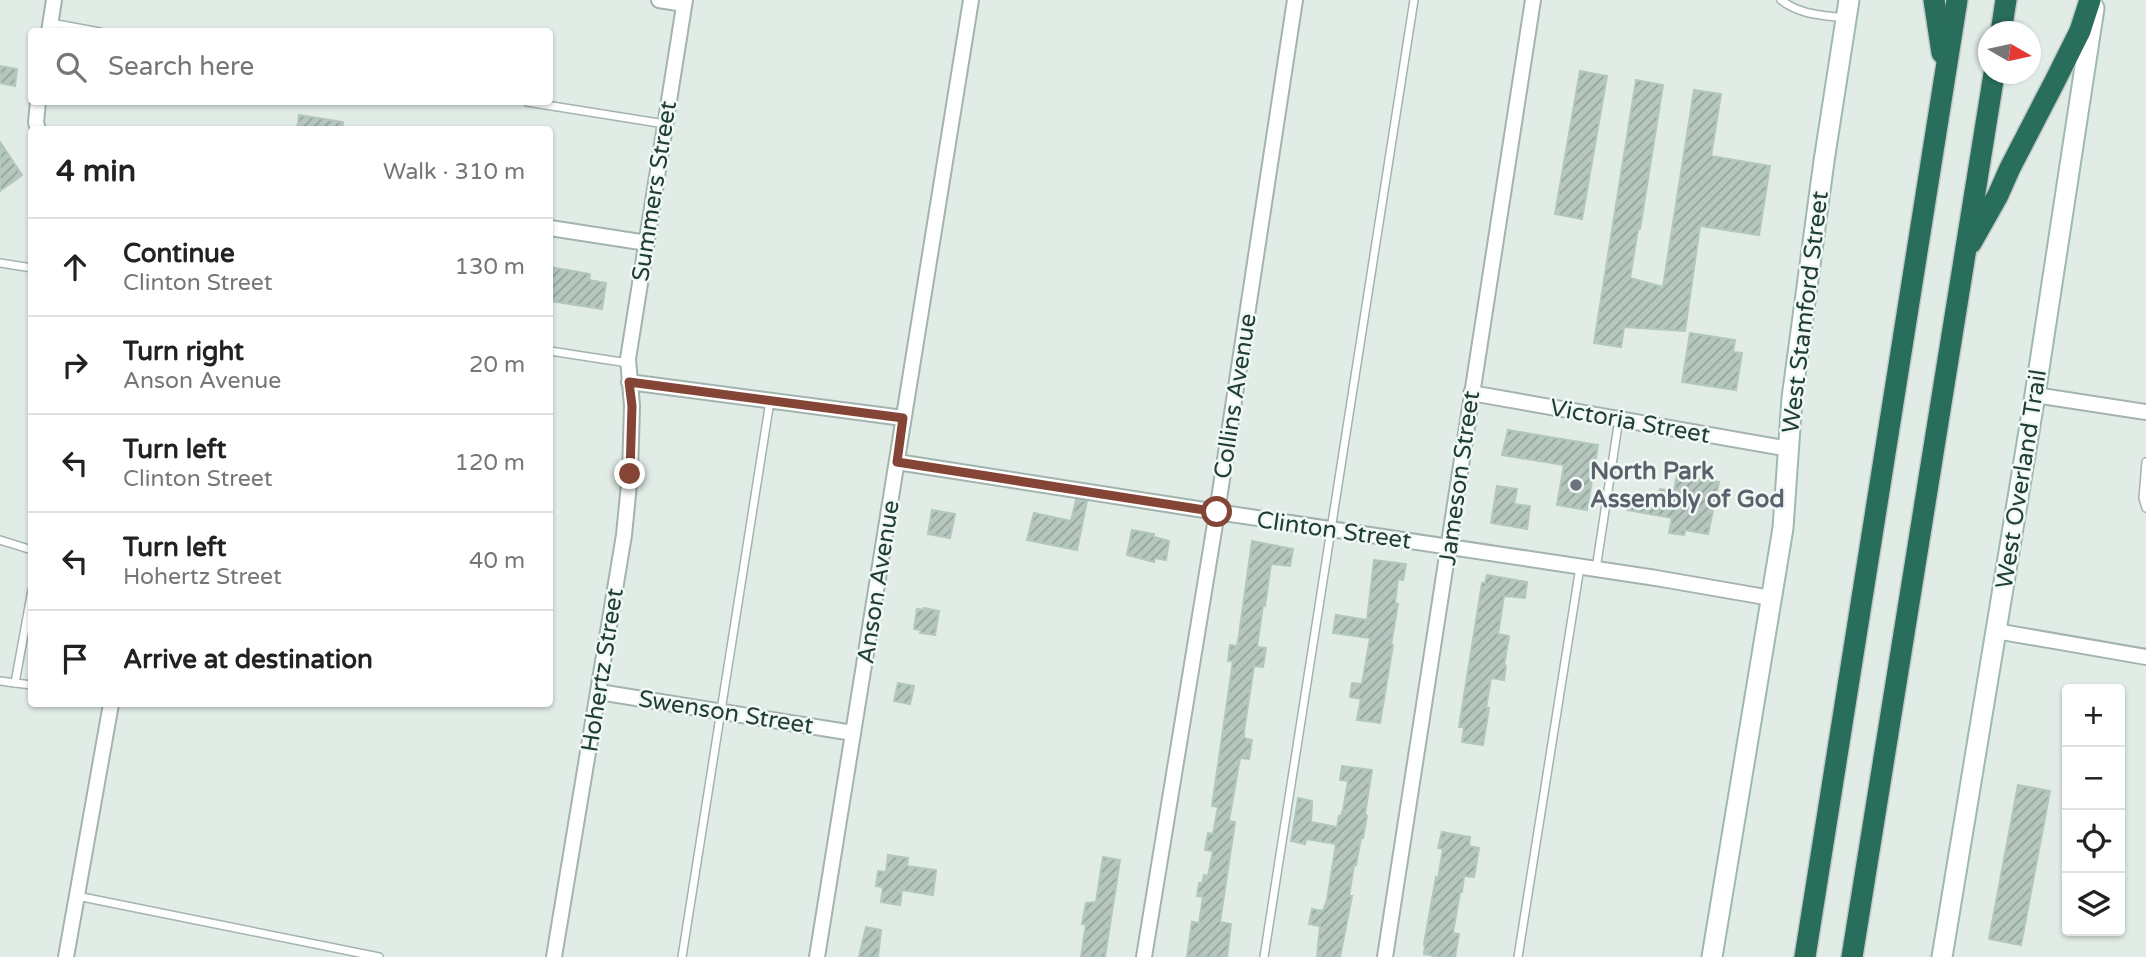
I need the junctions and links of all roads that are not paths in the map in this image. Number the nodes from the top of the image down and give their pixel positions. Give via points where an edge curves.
1 (54, 0) edge
2 (659, 0) edge
3 (971, 0) edge
4 (1295, 0) edge
5 (1414, 0) edge
6 (1533, 0) edge
7 (1780, 0) edge
8 (1934, 0) edge
9 (1957, 0) edge
10 (2006, 0) edge
11 (2093, 0) edge
12 (684, 2) edge
13 (1847, 9) edge
14 (2003, 21) edge
15 (50, 27) edge
16 (1945, 72) junction
17 (1992, 84) edge
18 (38, 105) edge
19 (546, 105) edge
20 (665, 124) junction
21 (37, 126) edge
22 (553, 228) edge
23 (647, 243) junction
24 (1964, 254) junction
25 (0, 263) edge
26 (28, 267) edge
27 (553, 351) edge
28 (628, 363) junction
29 (629, 382) junction
30 (1471, 393) junction
31 (2035, 395) junction
32 (771, 401) junction
33 (2146, 412) edge
34 (903, 418) junction
35 (1619, 419) junction
36 (1789, 449) junction
37 (897, 462) junction
38 (2146, 462) edge
39 (2146, 508) edge
40 (1217, 512) junction
41 (1330, 529) junction
42 (0, 540) edge
43 (1449, 546) junction
44 (28, 549) edge
45 (1580, 566) junction
46 (1596, 569) junction
47 (1771, 598) junction
48 (28, 612) edge
49 (1996, 631) junction
50 (2146, 657) edge
51 (0, 681) edge
52 (15, 683) junction
53 (28, 685) edge
54 (599, 692) junction
55 (110, 707) edge
56 (720, 712) junction
57 (853, 733) junction
58 (77, 896) junction
59 (66, 957) edge
60 (379, 957) edge
61 (554, 957) edge
62 (681, 957) edge
63 (817, 957) edge
64 (1144, 957) edge
65 (1264, 957) edge
66 (1385, 957) edge
67 (1518, 957) edge
68 (1712, 957) edge
69 (1805, 957) edge
70 (1852, 957) edge
71 (1942, 957) edge

1 - 15 street
2 - 12 street
3 - 34 street, Anson Avenue
4 - 40 street, Collins Avenue
5 - 41 lane
6 - 30 street, Jameson Street
7 - 13 lane via 1803,13
8 - 16 highway
9 - 16 highway
10 - 14 highway
11 - 24 highway via 1998,195
11 - 31 main road, West Overland Trail
12 - 20 street, Summers Street
13 - 36 main road, West Stamford Street via 1802,320
16 - 69 highway
17 - 24 highway
18 - 21 street
19 - 20 lane
20 - 23 street, Summers Street
22 - 23 street
23 - 28 street, Summers Street
24 - 70 highway
25 - 26 lane
27 - 28 lane
28 - 29 street, Summers Street
29 - 32 street
29 - 54 street, Hohertz Street via 630,474
30 - 35 street, Victoria Street
30 - 43 street, Jameson Street
31 - 33 street
31 - 49 main road, West Overland Trail
32 - 34 street
32 - 56 lane
34 - 37 street, Anson Avenue
35 - 36 street, Victoria Street
35 - 46 lane
36 - 47 main road, West Stamford Street via 1783,528
37 - 40 street, Clinton Street
37 - 57 street, Anson Avenue
38 - 39 lane
40 - 41 street, Clinton Street
40 - 64 street, Collins Avenue
41 - 43 street, Clinton Street
41 - 65 lane
42 - 44 lane
43 - 45 street, Clinton Street
43 - 66 street, Jameson Street
45 - 46 street, Clinton Street
45 - 67 lane
46 - 47 street, Clinton Street
47 - 68 main road, West Stamford Street
48 - 52 lane
49 - 50 street
49 - 71 main road, West Overland Trail
51 - 52 lane
52 - 53 lane
54 - 56 street, Swenson Street
54 - 61 street, Hohertz Street
55 - 58 street
56 - 57 street, Swenson Street
56 - 62 lane
57 - 63 street, Anson Avenue
58 - 59 street
58 - 60 lane

